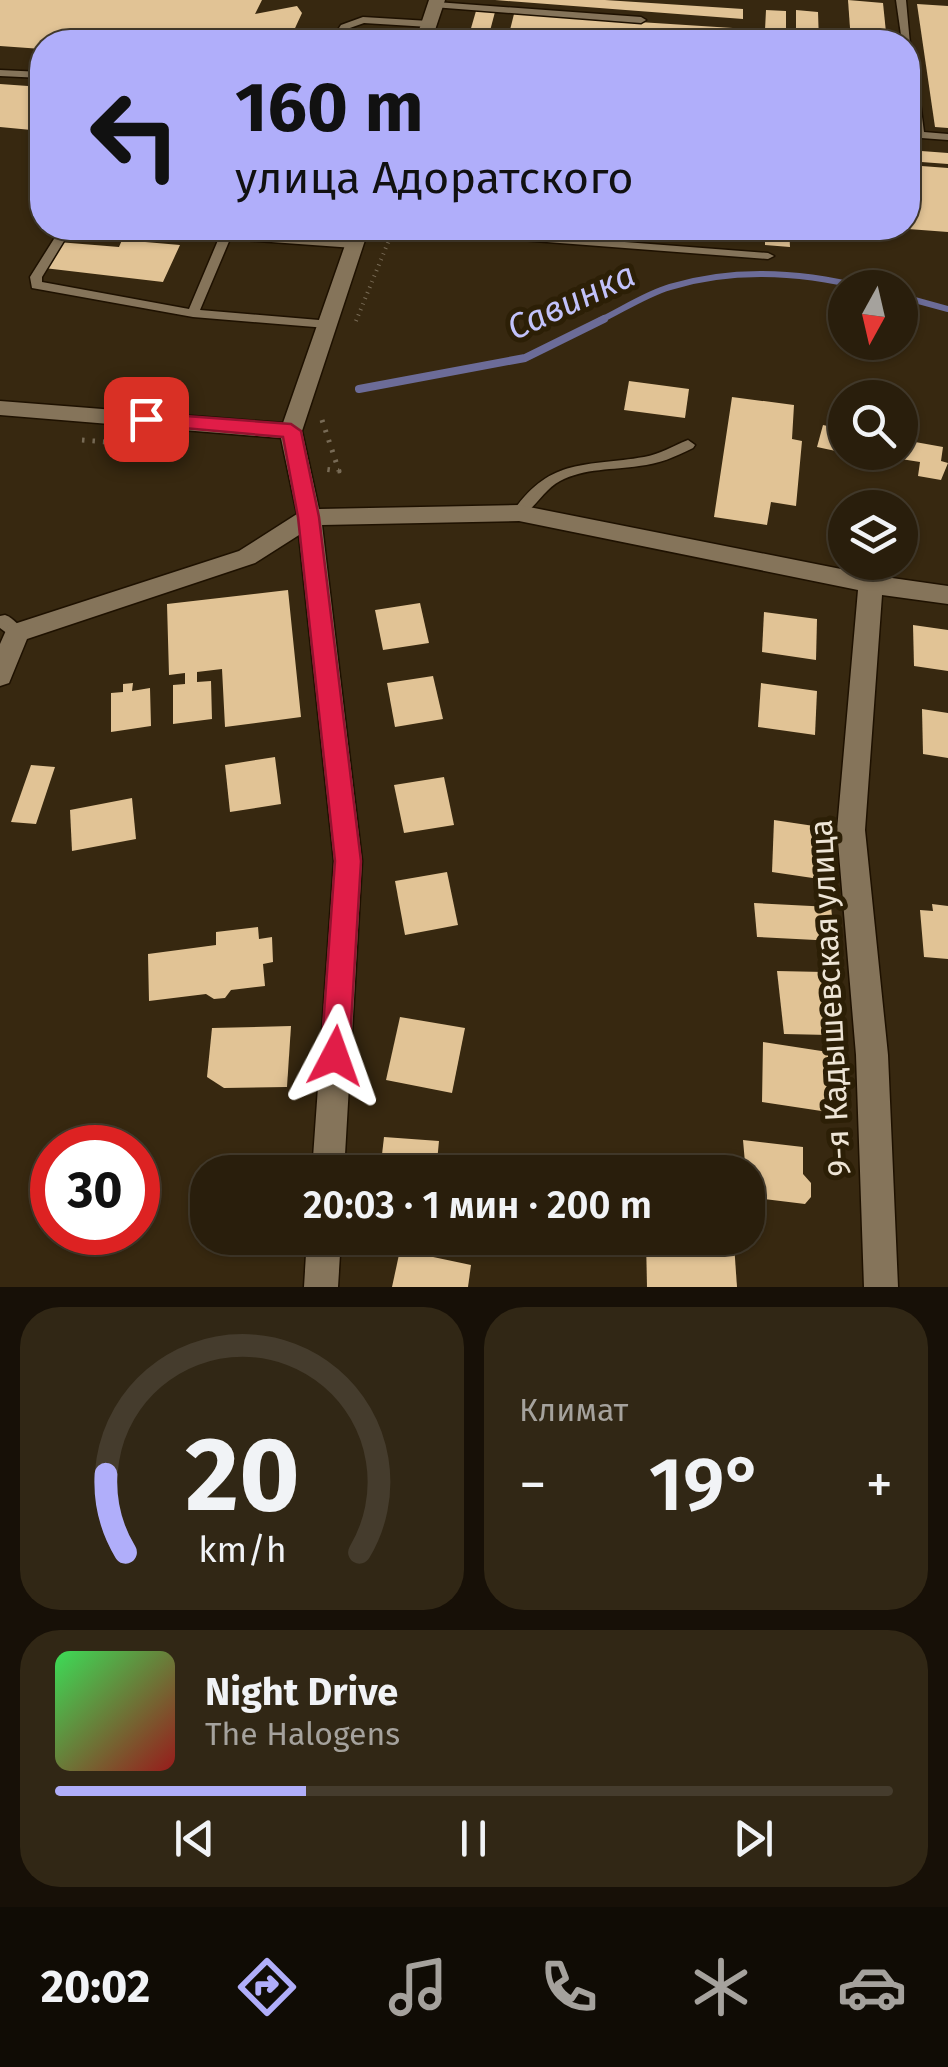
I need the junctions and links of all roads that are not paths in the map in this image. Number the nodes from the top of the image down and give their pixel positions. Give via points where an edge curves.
1 (901, 0) edge
2 (436, 2) edge
3 (640, 20) dead end
4 (429, 24) junction
5 (342, 30) edge
6 (427, 30) edge
7 (905, 30) edge
8 (0, 73) edge
9 (30, 74) edge
10 (920, 135) edge
11 (948, 137) edge
12 (60, 240) edge
13 (223, 240) edge
14 (356, 240) edge
15 (560, 240) edge
16 (768, 256) dead end
17 (193, 313) junction
18 (327, 324) junction
19 (0, 408) edge
20 (291, 431) junction
21 (688, 445) dead end
22 (519, 512) junction
23 (309, 517) junction
24 (871, 584) junction
25 (948, 595) edge
26 (9, 627) edge
27 (0, 676) edge
28 (329, 1155) edge
29 (323, 1255) edge
30 (320, 1287) edge
31 (881, 1287) edge

1 - 7 lane
2 - 3 lane
2 - 4 street
4 - 5 lane via 363,20
4 - 6 street
8 - 9 lane
10 - 11 lane
12 - 17 lane via 36,285
13 - 17 lane
14 - 18 street
15 - 16 lane
17 - 18 lane
18 - 20 street
19 - 20 street
20 - 23 street
21 - 22 lane via 669,458 585,467 534,488
22 - 23 street
22 - 24 street
23 - 26 street via 247,557
23 - 28 street via 348,861
24 - 25 street
24 - 31 street, 9-я Кадышевская улица via 852,830 872,1055
26 - 27 street
29 - 30 street

